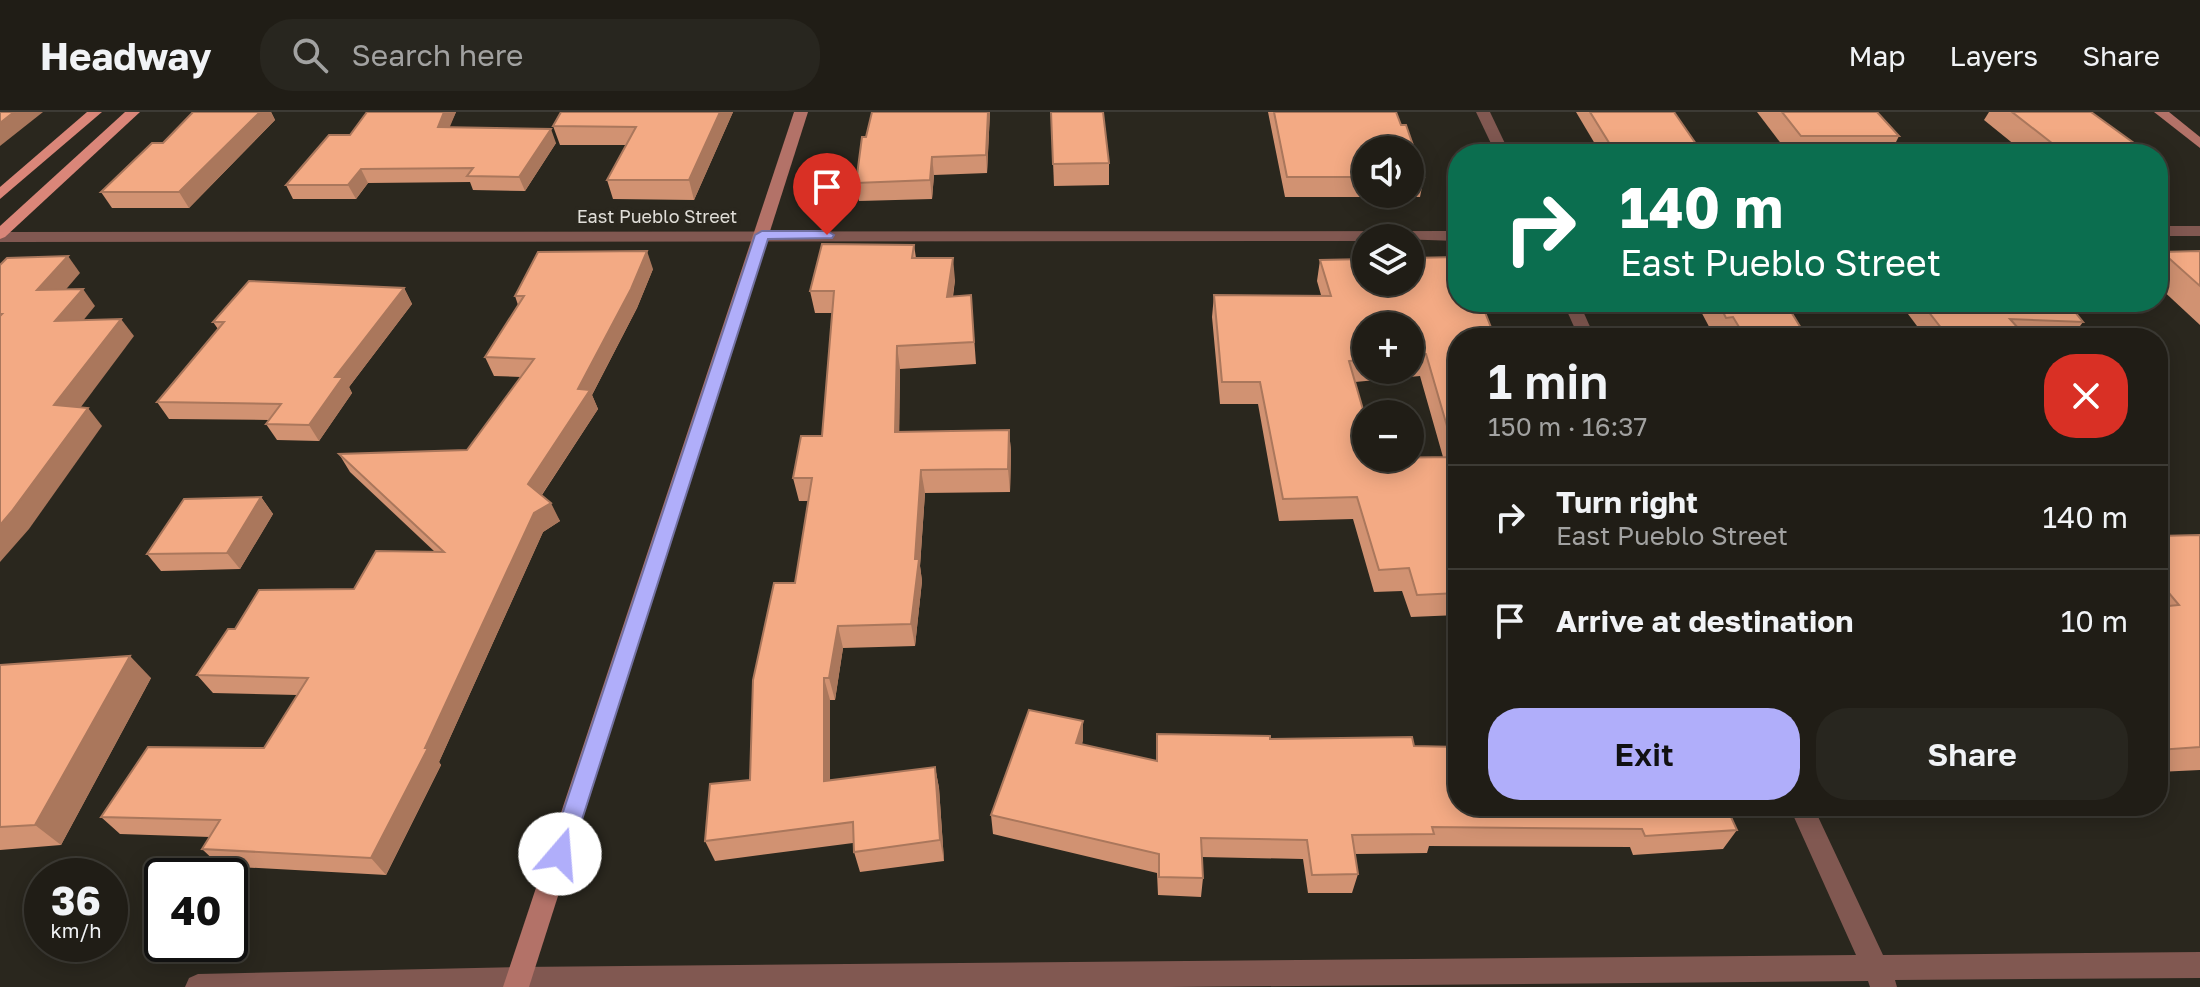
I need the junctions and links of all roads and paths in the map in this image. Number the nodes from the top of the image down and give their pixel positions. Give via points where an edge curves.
1 (95, 112) edge
2 (133, 112) edge
3 (801, 112) edge
4 (1483, 112) edge
5 (2161, 112) edge
6 (1498, 144) edge
7 (2200, 144) edge
8 (0, 195) edge
9 (2168, 231) edge
10 (2200, 231) edge
11 (762, 235) junction
12 (0, 236) edge
13 (1448, 236) edge
14 (1806, 816) edge
15 (2200, 965) edge
16 (1880, 977) edge
17 (517, 984) edge
18 (198, 987) edge

1 - 8 main road
2 - 12 main road
3 - 11 street
4 - 6 street
5 - 7 street
9 - 10 street
11 - 12 street, East Pueblo Street
11 - 13 street, East Pueblo Street
11 - 17 street
14 - 16 street
15 - 16 street
16 - 17 street
17 - 18 street

